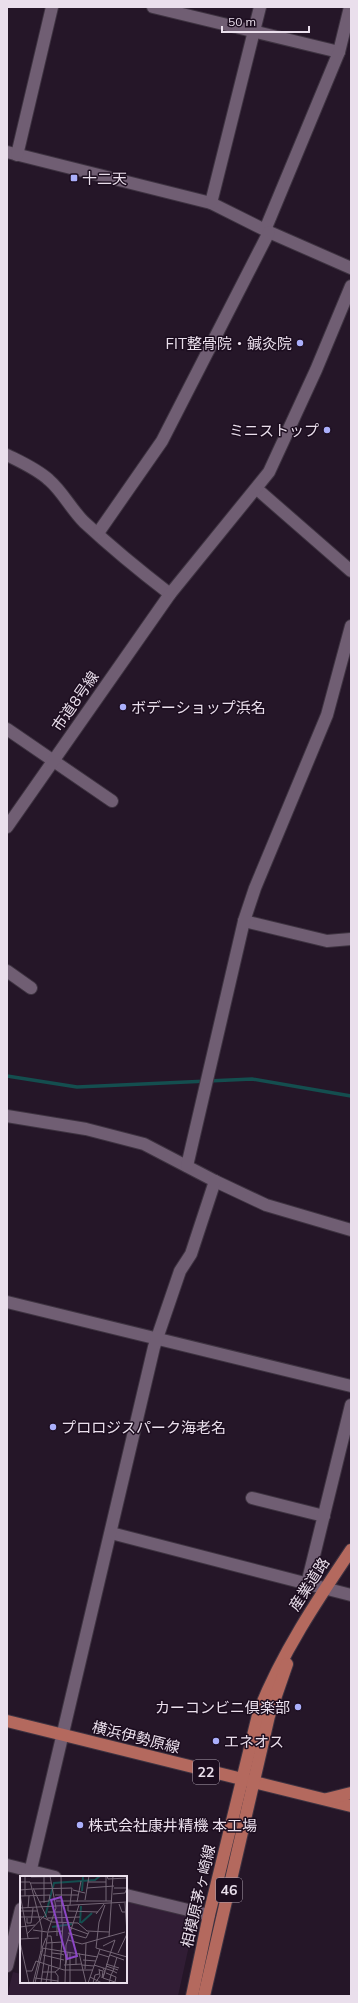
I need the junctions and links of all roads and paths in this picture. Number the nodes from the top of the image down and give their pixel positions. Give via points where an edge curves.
1 (52, 7) edge
2 (153, 7) edge
3 (260, 7) edge
4 (350, 7) edge
5 (254, 32) junction
6 (344, 48) edge
7 (12, 154) edge
8 (211, 203) junction
9 (266, 231) junction
10 (351, 268) edge
11 (351, 286) edge
12 (7, 455) edge
13 (257, 488) junction
14 (98, 533) junction
15 (351, 571) edge
16 (170, 594) junction
17 (351, 626) edge
18 (7, 729) edge
19 (52, 762) junction
20 (112, 801) dead end
21 (7, 827) edge
22 (244, 920) junction
23 (351, 939) edge
24 (7, 972) edge
25 (31, 988) dead end
26 (7, 1116) edge
27 (187, 1166) junction
28 (215, 1182) junction
29 (351, 1230) edge
30 (7, 1302) edge
31 (157, 1338) junction
32 (351, 1386) edge
33 (351, 1405) edge
34 (252, 1498) dead end
35 (324, 1516) junction
36 (110, 1533) junction
37 (351, 1550) edge
38 (307, 1584) junction
39 (325, 1589) junction
40 (351, 1595) edge
41 (296, 1637) junction
42 (7, 1721) edge
43 (62, 1735) junction
44 (241, 1780) junction
45 (254, 1783) junction
46 (351, 1793) edge
47 (324, 1800) junction
48 (351, 1806) edge
49 (351, 1815) edge
50 (7, 1865) edge
51 (29, 1874) edge
52 (46, 1876) edge
53 (127, 1895) edge
54 (20, 1913) edge
55 (209, 1915) junction
56 (7, 1966) edge
57 (192, 1996) edge
58 (204, 1996) edge

1 - 7 street
2 - 5 street
3 - 5 street
4 - 6 street
5 - 6 street
5 - 8 street
6 - 9 street
7 - 8 street
8 - 9 street
9 - 10 street
9 - 14 street via 162,441
11 - 13 street, 市道8号線 via 269,472
12 - 14 street via 50,480 67,503
13 - 15 street
13 - 16 street, 市道8号線
14 - 16 street via 125,559
16 - 19 street, 市道8号線
17 - 22 street via 327,715 254,888
18 - 19 street
19 - 20 street
19 - 21 street, 市道8号線
22 - 23 street via 328,941
22 - 27 street
24 - 25 street
26 - 27 street via 86,1129 144,1144
27 - 28 street
28 - 29 street via 266,1205
28 - 31 street via 191,1254 180,1271
30 - 31 street
31 - 32 street
31 - 36 street
33 - 35 street
34 - 35 street
35 - 38 street
36 - 38 street
36 - 43 street
37 - 39 main road, 産業道路 / 46
38 - 39 street
39 - 40 street
39 - 41 main road, 産業道路 / 46
41 - 44 main road, 産業道路 / 46 via 271,1680 259,1711
41 - 45 main road, 産業道路 / 46 via 269,1716
42 - 43 main road, 横浜伊勢原線 / 22
43 - 44 main road, 横浜伊勢原線 / 22
43 - 51 street
44 - 45 main road, 横浜伊勢原線 / 22
44 - 55 main road, 相模原茅ヶ崎線 / 46
45 - 47 main road, 横浜伊勢原線 / 22
45 - 58 main road, 相模原茅ヶ崎線 / 46
46 - 47 main road
47 - 48 main road, 横浜伊勢原線 / 22
47 - 49 main road
50 - 51 street
51 - 52 street
53 - 55 street
54 - 56 street
55 - 57 main road, 相模原茅ヶ崎線 / 46

